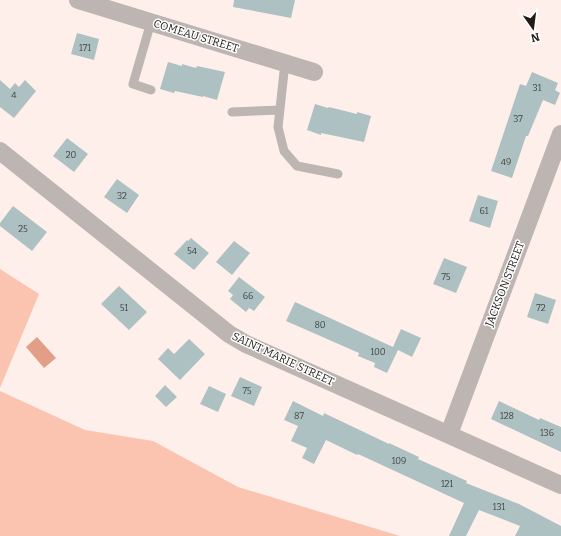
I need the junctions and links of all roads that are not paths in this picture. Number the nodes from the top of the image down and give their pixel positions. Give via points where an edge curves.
1 (78, 0) edge
2 (151, 22) junction
3 (285, 63) junction
4 (314, 72) dead end
5 (151, 90) dead end
6 (280, 110) junction
7 (232, 112) dead end
8 (561, 134) edge
9 (0, 151) edge
10 (338, 174) dead end
11 (448, 434) junction
12 (561, 485) edge

1 - 2 street, COMEAU STREET
2 - 3 street, COMEAU STREET
2 - 5 lane via 133,84
3 - 4 street, COMEAU STREET
3 - 6 lane
6 - 7 lane
6 - 10 lane via 278,127 284,151 297,166
8 - 11 street, JACKSON STREET
9 - 11 street, SAINT MARIE STREET via 229,334 246,344
11 - 12 street, SAINT MARIE STREET

